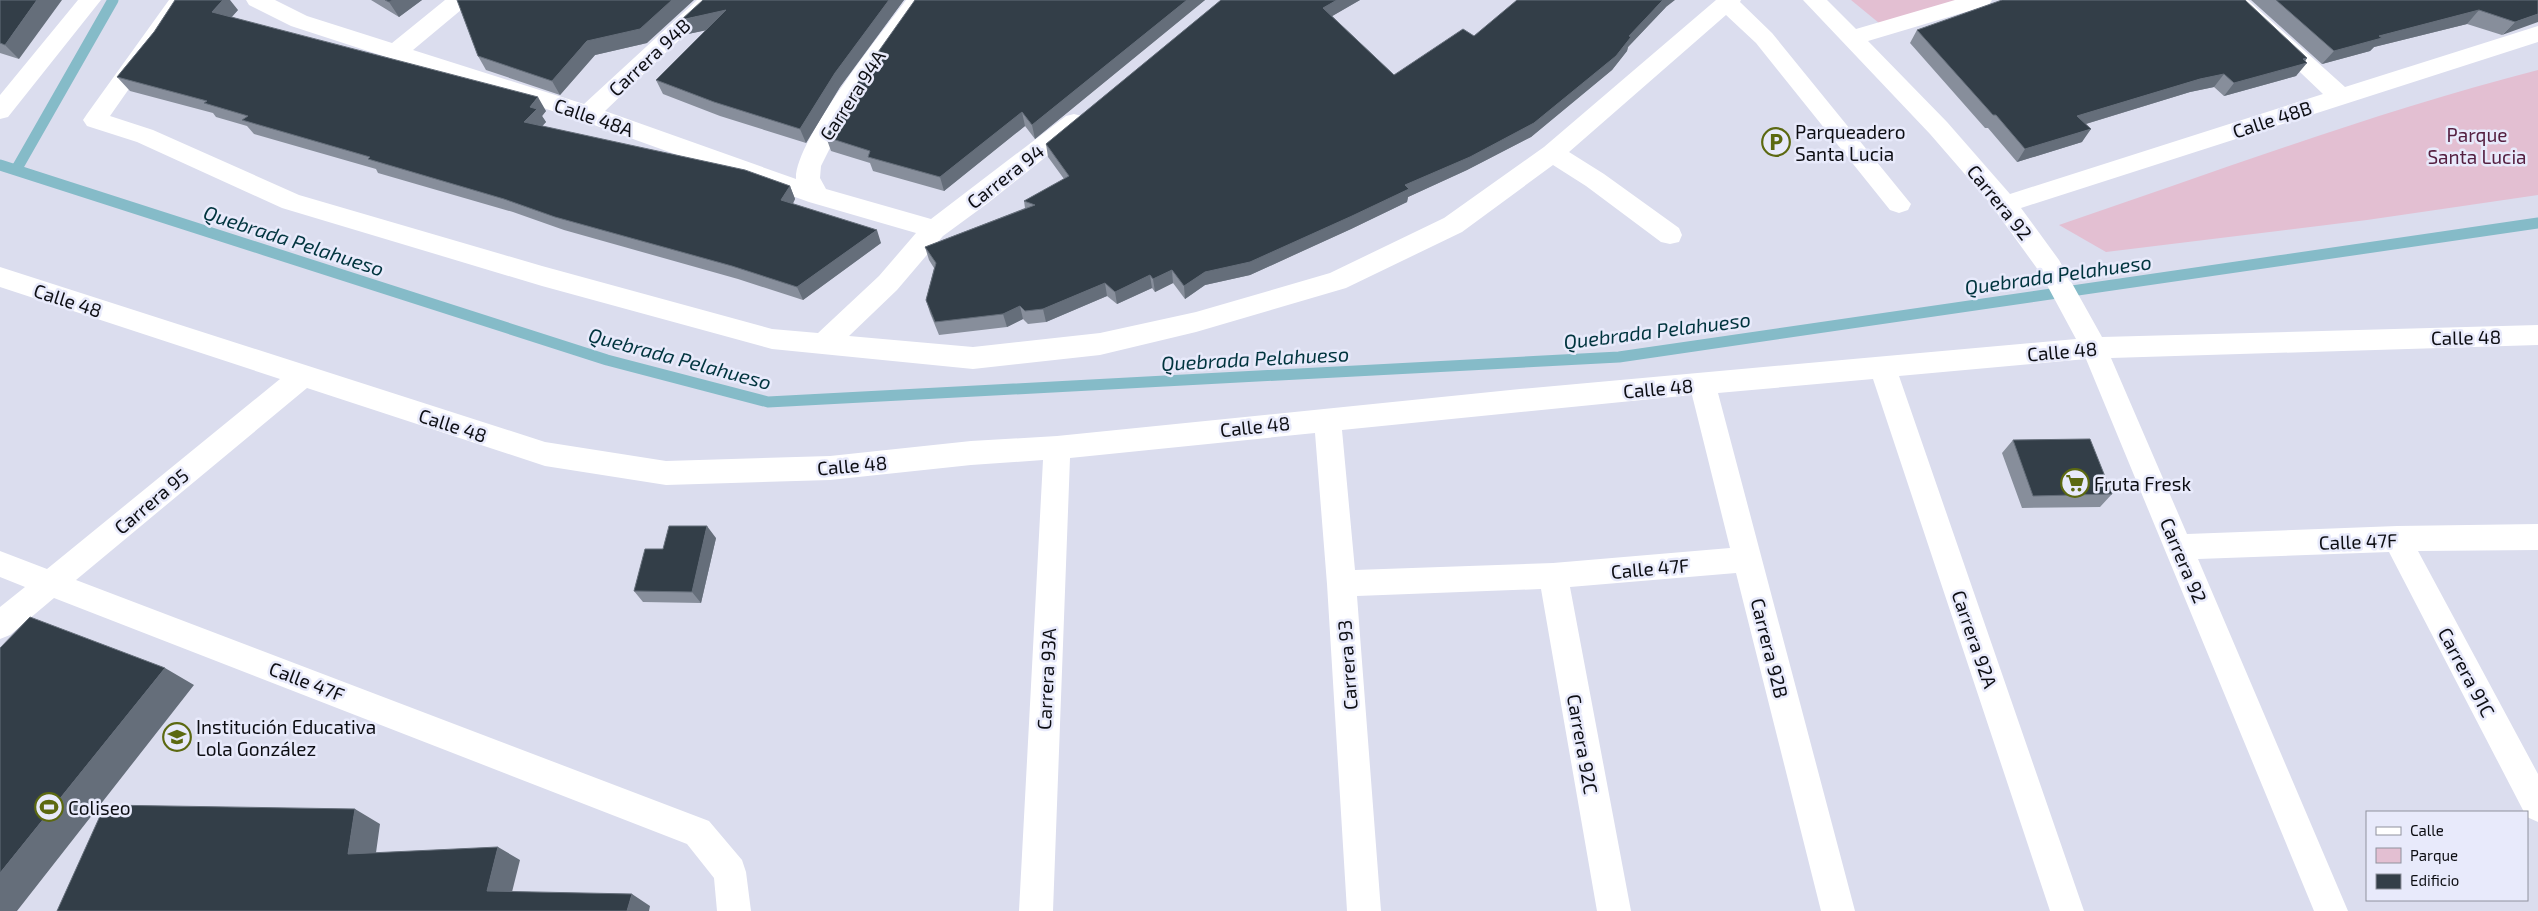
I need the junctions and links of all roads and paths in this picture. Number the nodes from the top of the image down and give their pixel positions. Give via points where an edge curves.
1 (90, 0) edge
2 (180, 0) edge
3 (257, 0) edge
4 (458, 0) edge
5 (710, 0) edge
6 (918, 0) edge
7 (1814, 0) edge
8 (1981, 0) edge
9 (2235, 0) edge
10 (1728, 2) edge
11 (2538, 34) edge
12 (1852, 38) junction
13 (395, 53) junction
14 (2341, 97) junction
15 (2, 105) edge
16 (1092, 108) edge
17 (588, 114) junction
18 (1552, 153) junction
19 (818, 196) junction
20 (1899, 204) dead end
21 (2006, 204) junction
22 (934, 229) junction
23 (1670, 235) dead end
24 (0, 277) edge
25 (2538, 336) edge
26 (823, 344) junction
27 (2092, 348) junction
28 (1883, 368) junction
29 (302, 376) junction
30 (1702, 384) junction
31 (1327, 419) junction
32 (1057, 448) junction
33 (2538, 537) edge
34 (2397, 539) junction
35 (2179, 547) junction
36 (1748, 559) junction
37 (0, 564) edge
38 (1553, 576) junction
39 (51, 583) junction
40 (1342, 584) junction
41 (0, 626) edge
42 (2538, 806) edge
43 (734, 911) edge
44 (1036, 911) edge
45 (1364, 911) edge
46 (1614, 911) edge
47 (1838, 911) edge
48 (2067, 911) edge
49 (2331, 911) edge

1 - 15 street
2 - 26 street via 95,120 145,136 291,202 772,339
3 - 13 street, Calle 48A via 300,21
4 - 13 street
5 - 17 street, Carrera 94B
6 - 19 street, Carrera 94A via 866,69 831,123 809,166 808,178
7 - 12 street, Carrera 92
8 - 12 street
9 - 14 street
10 - 18 street
10 - 20 street via 1764,38
11 - 14 street, Calle 48B
12 - 21 street, Carrera 92
13 - 17 street, Calle 48A
14 - 21 street, Calle 48B
16 - 22 street, Carrera 94 via 980,197
17 - 19 street, Calle 48A
18 - 23 street
18 - 26 street via 1453,225 1337,281 1196,322 1100,344 973,358
19 - 22 street, Calle 48A
21 - 27 street, Carrera 92 via 2051,269
22 - 26 street, Carrera 94 via 888,283
24 - 29 street, Calle 48
25 - 27 street, Calle 48
27 - 28 street, Calle 48
27 - 35 street, Carrera 92
28 - 30 street, Calle 48
28 - 48 street, Carrera 92A
29 - 32 street, Calle 48 via 545,454 666,473 830,468 971,452
29 - 39 street, Carrera 95
30 - 31 street, Calle 48
30 - 36 street, Carrera 92B
31 - 32 street, Calle 48
31 - 40 street, Carrera 93
32 - 44 street, Carrera 93A
33 - 34 street, Calle 47F
34 - 35 street, Calle 47F
34 - 42 street, Carrera 91C
35 - 49 street, Carrera 92
36 - 38 street, Calle 47F
36 - 47 street, Carrera 92B
37 - 39 street, Calle 47F
38 - 40 street, Calle 47F
38 - 46 street, Carrera 92C
39 - 41 street, Carrera 95
39 - 43 street, Calle 47F via 698,832 730,872
40 - 45 street, Carrera 93

